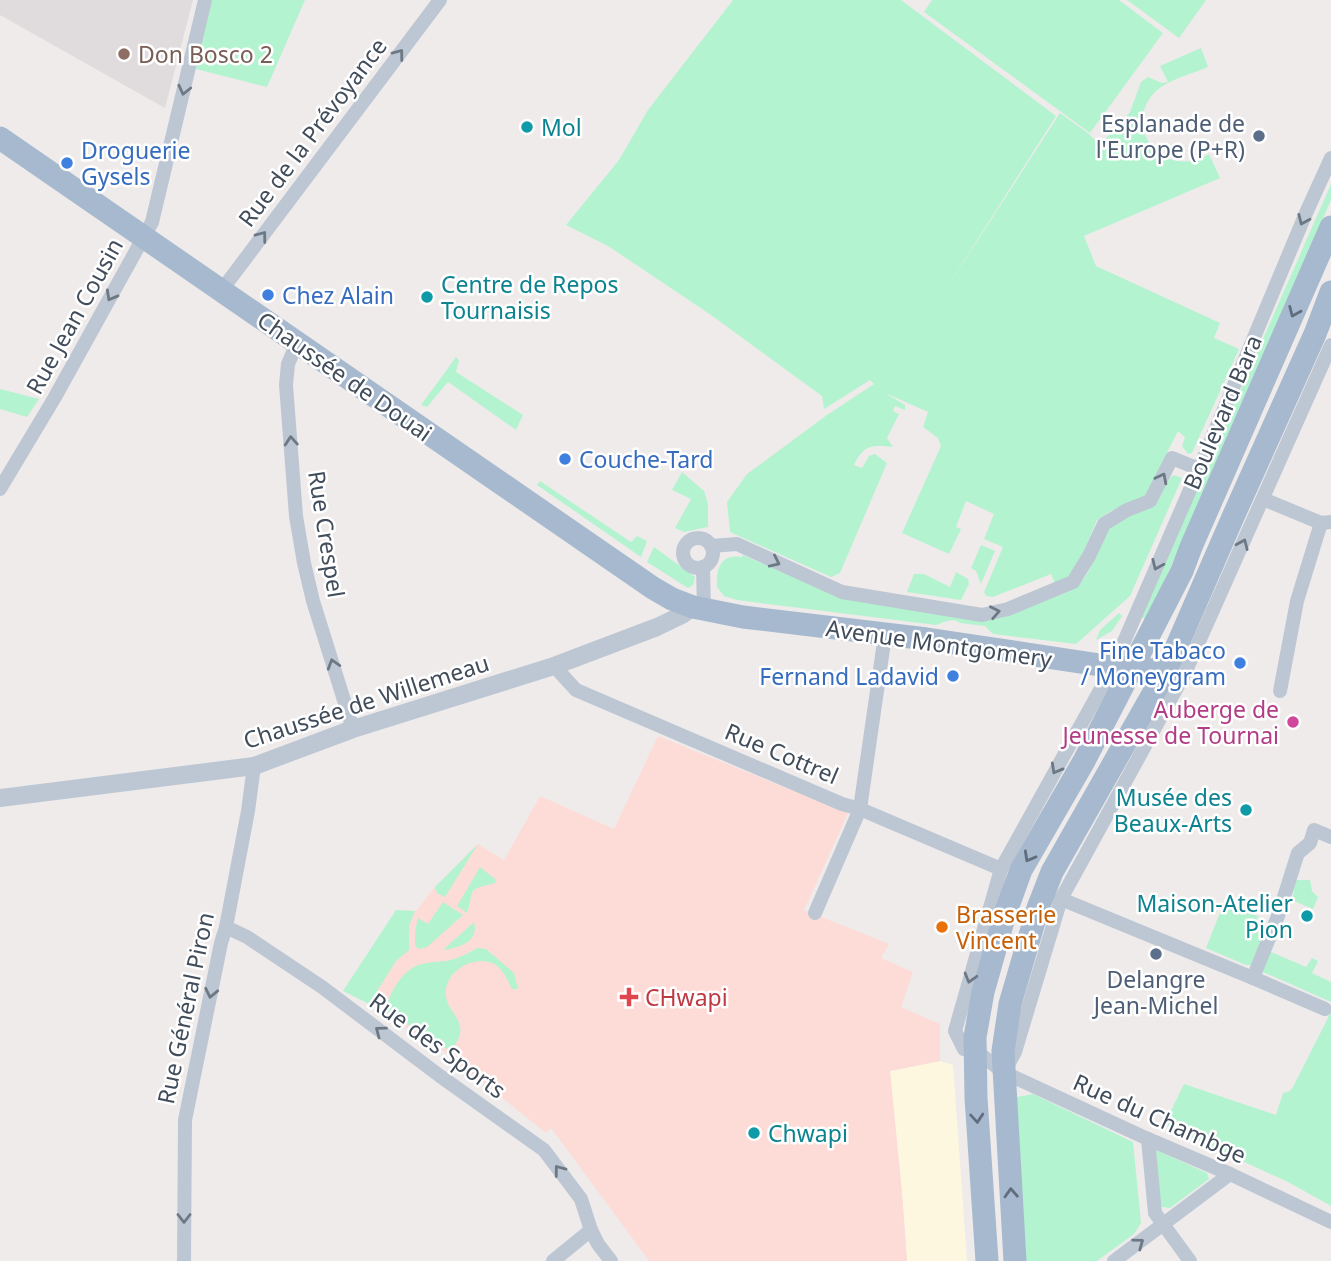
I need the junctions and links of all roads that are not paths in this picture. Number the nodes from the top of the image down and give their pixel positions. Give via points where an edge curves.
1 (205, 0) edge
2 (440, 0) edge
3 (0, 138) edge
4 (1331, 158) edge
5 (1331, 227) edge
6 (144, 237) junction
7 (221, 291) junction
8 (1331, 292) edge
9 (297, 343) junction
10 (1331, 345) edge
11 (1199, 469) junction
12 (0, 489) edge
13 (1264, 499) junction
14 (1326, 523) edge
15 (711, 547) junction
16 (702, 567) junction
17 (699, 608) junction
18 (885, 635) junction
19 (554, 666) junction
20 (1149, 670) junction
21 (1280, 691) dead end
22 (353, 729) junction
23 (254, 766) junction
24 (0, 798) edge
25 (860, 809) junction
26 (1331, 837) edge
27 (1001, 869) junction
28 (1061, 898) junction
29 (815, 912) dead end
30 (226, 927) junction
31 (1254, 978) junction
32 (1325, 1009) dead end
33 (975, 1050) junction
34 (1003, 1072) junction
35 (1148, 1139) junction
36 (1230, 1174) junction
37 (1331, 1222) edge
38 (1163, 1224) junction
39 (591, 1230) junction
40 (184, 1261) edge
41 (553, 1261) edge
42 (611, 1261) edge
43 (987, 1261) edge
44 (1015, 1261) edge
45 (1114, 1261) edge
46 (1190, 1261) edge

1 -> 6 street, Rue Jean Cousin via 152,222
7 -> 2 street, Rue de la Prévoyance
3 - 6 main road, Chaussée de Douai
4 -> 11 street, Boulevard Bara
5 -> 20 main road, Boulevard Bara via 1159,619
6 - 7 main road, Chaussée de Douai
6 -> 12 street, Rue Jean Cousin
7 - 9 main road, Chaussée de Douai
8 - 20 main road via 1193,611
9 - 17 main road, Chaussée de Douai via 653,588
22 -> 9 street, Rue Crespel via 310,588 296,516 286,385
10 - 13 street
15 -> 11 street via 737,544 842,592 982,615 1008,610 1073,582 1104,524 1150,501 1172,458
11 -> 20 street, Boulevard Bara
13 - 14 street
20 -> 13 street
14 - 21 street via 1297,601
15 - 16 street via 712,556
15 - 16 street via 705,539 695,538 684,547 685,561
16 - 17 street
17 - 18 main road, Avenue Montgomery
17 - 19 street, Chaussée de Willemeau
18 - 20 main road, Avenue Montgomery
18 - 25 street
19 - 22 street, Chaussée de Willemeau
19 - 25 street, Rue Cottrel via 576,690
20 -> 27 street
20 - 28 street
20 -> 33 main road via 1084,761 1021,870 983,992
20 - 34 main road via 1038,908 1010,1004
22 - 23 street, Chaussée de Willemeau
23 - 24 street, Chaussée de Willemeau
23 - 30 street, Rue Général Piron
25 - 27 street, Rue Cottrel
25 - 29 street
26 - 31 street via 1314,830 1310,843 1298,853
27 -> 33 street, Rue du Chambge via 955,1031 964,1049
28 - 31 street
28 - 34 street via 1015,1052
39 -> 30 street, Rue des Sports via 581,1199 544,1150 322,987
30 -> 40 street, Rue Général Piron via 185,1119
31 - 32 street
33 - 34 street, Rue du Chambge
33 -> 43 main road
34 - 35 street, Rue du Chambge
44 -> 34 main road
35 - 36 street, Rue du Chambge
35 - 38 street via 1155,1213
36 - 37 street, Rue du Chambge
36 - 38 street
45 -> 38 street
38 - 46 street
39 - 41 street
39 - 42 street, Rue des Sports

